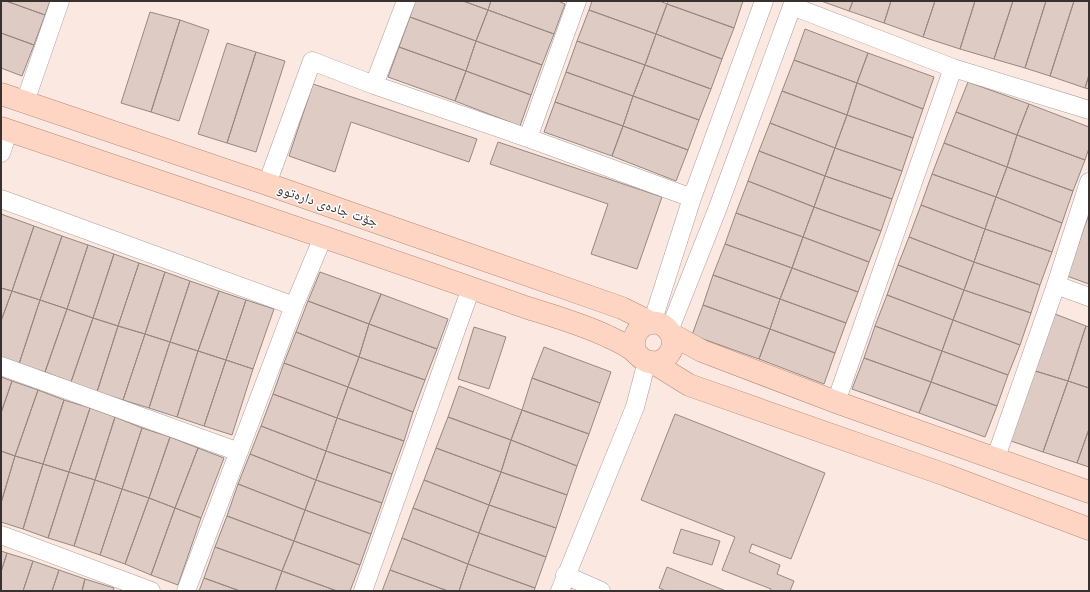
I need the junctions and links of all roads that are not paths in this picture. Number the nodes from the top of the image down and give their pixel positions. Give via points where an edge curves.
1 (60, 1) edge
2 (578, 1) edge
3 (764, 1) edge
4 (403, 2) edge
5 (793, 3) edge
6 (953, 68) junction
7 (374, 85) junction
8 (1, 94) edge
9 (25, 102) junction
10 (1089, 110) edge
11 (5, 129) edge
12 (528, 138) junction
13 (1, 153) edge
14 (1089, 182) edge
15 (267, 184) junction
16 (692, 198) junction
17 (1, 199) edge
18 (323, 237) junction
19 (1056, 285) junction
20 (471, 288) junction
21 (1089, 297) edge
22 (294, 306) junction
23 (664, 330) junction
24 (645, 359) junction
25 (1, 366) edge
26 (836, 402) junction
27 (239, 452) junction
28 (996, 457) junction
29 (1089, 492) edge
30 (1089, 529) edge
31 (1, 535) edge
32 (562, 583) edge
33 (151, 591) edge
34 (186, 591) edge
35 (363, 591) edge
36 (601, 591) edge

1 - 9 street
2 - 12 street
3 - 16 street
4 - 7 street
5 - 6 street
5 - 23 street via 717,210
6 - 10 street
6 - 26 street
7 - 12 street
7 - 15 street via 312,61
8 - 9 main road, جۆت جادەی دارەتوو
9 - 15 main road, جۆت جادەی دارەتوو
11 - 13 street
11 - 18 main road
12 - 16 street
14 - 19 street
15 - 23 main road, جۆت جادەی دارەتوو via 622,308
16 - 23 street
17 - 22 street
18 - 20 main road
18 - 22 street
19 - 21 street
19 - 28 street
20 - 24 main road via 607,336
20 - 35 street
22 - 27 street
23 - 24 main road via 673,344 670,353 663,360
23 - 24 main road via 642,326 635,334 633,344
23 - 26 main road, جۆت جادەی دارەتوو via 702,351
24 - 30 main road via 689,385 946,475
24 - 32 street via 635,407
25 - 27 street
26 - 28 main road, جۆت جادەی دارەتوو
27 - 34 street
28 - 29 main road, جۆت جادەی دارەتوو
31 - 33 street
32 - 36 street

